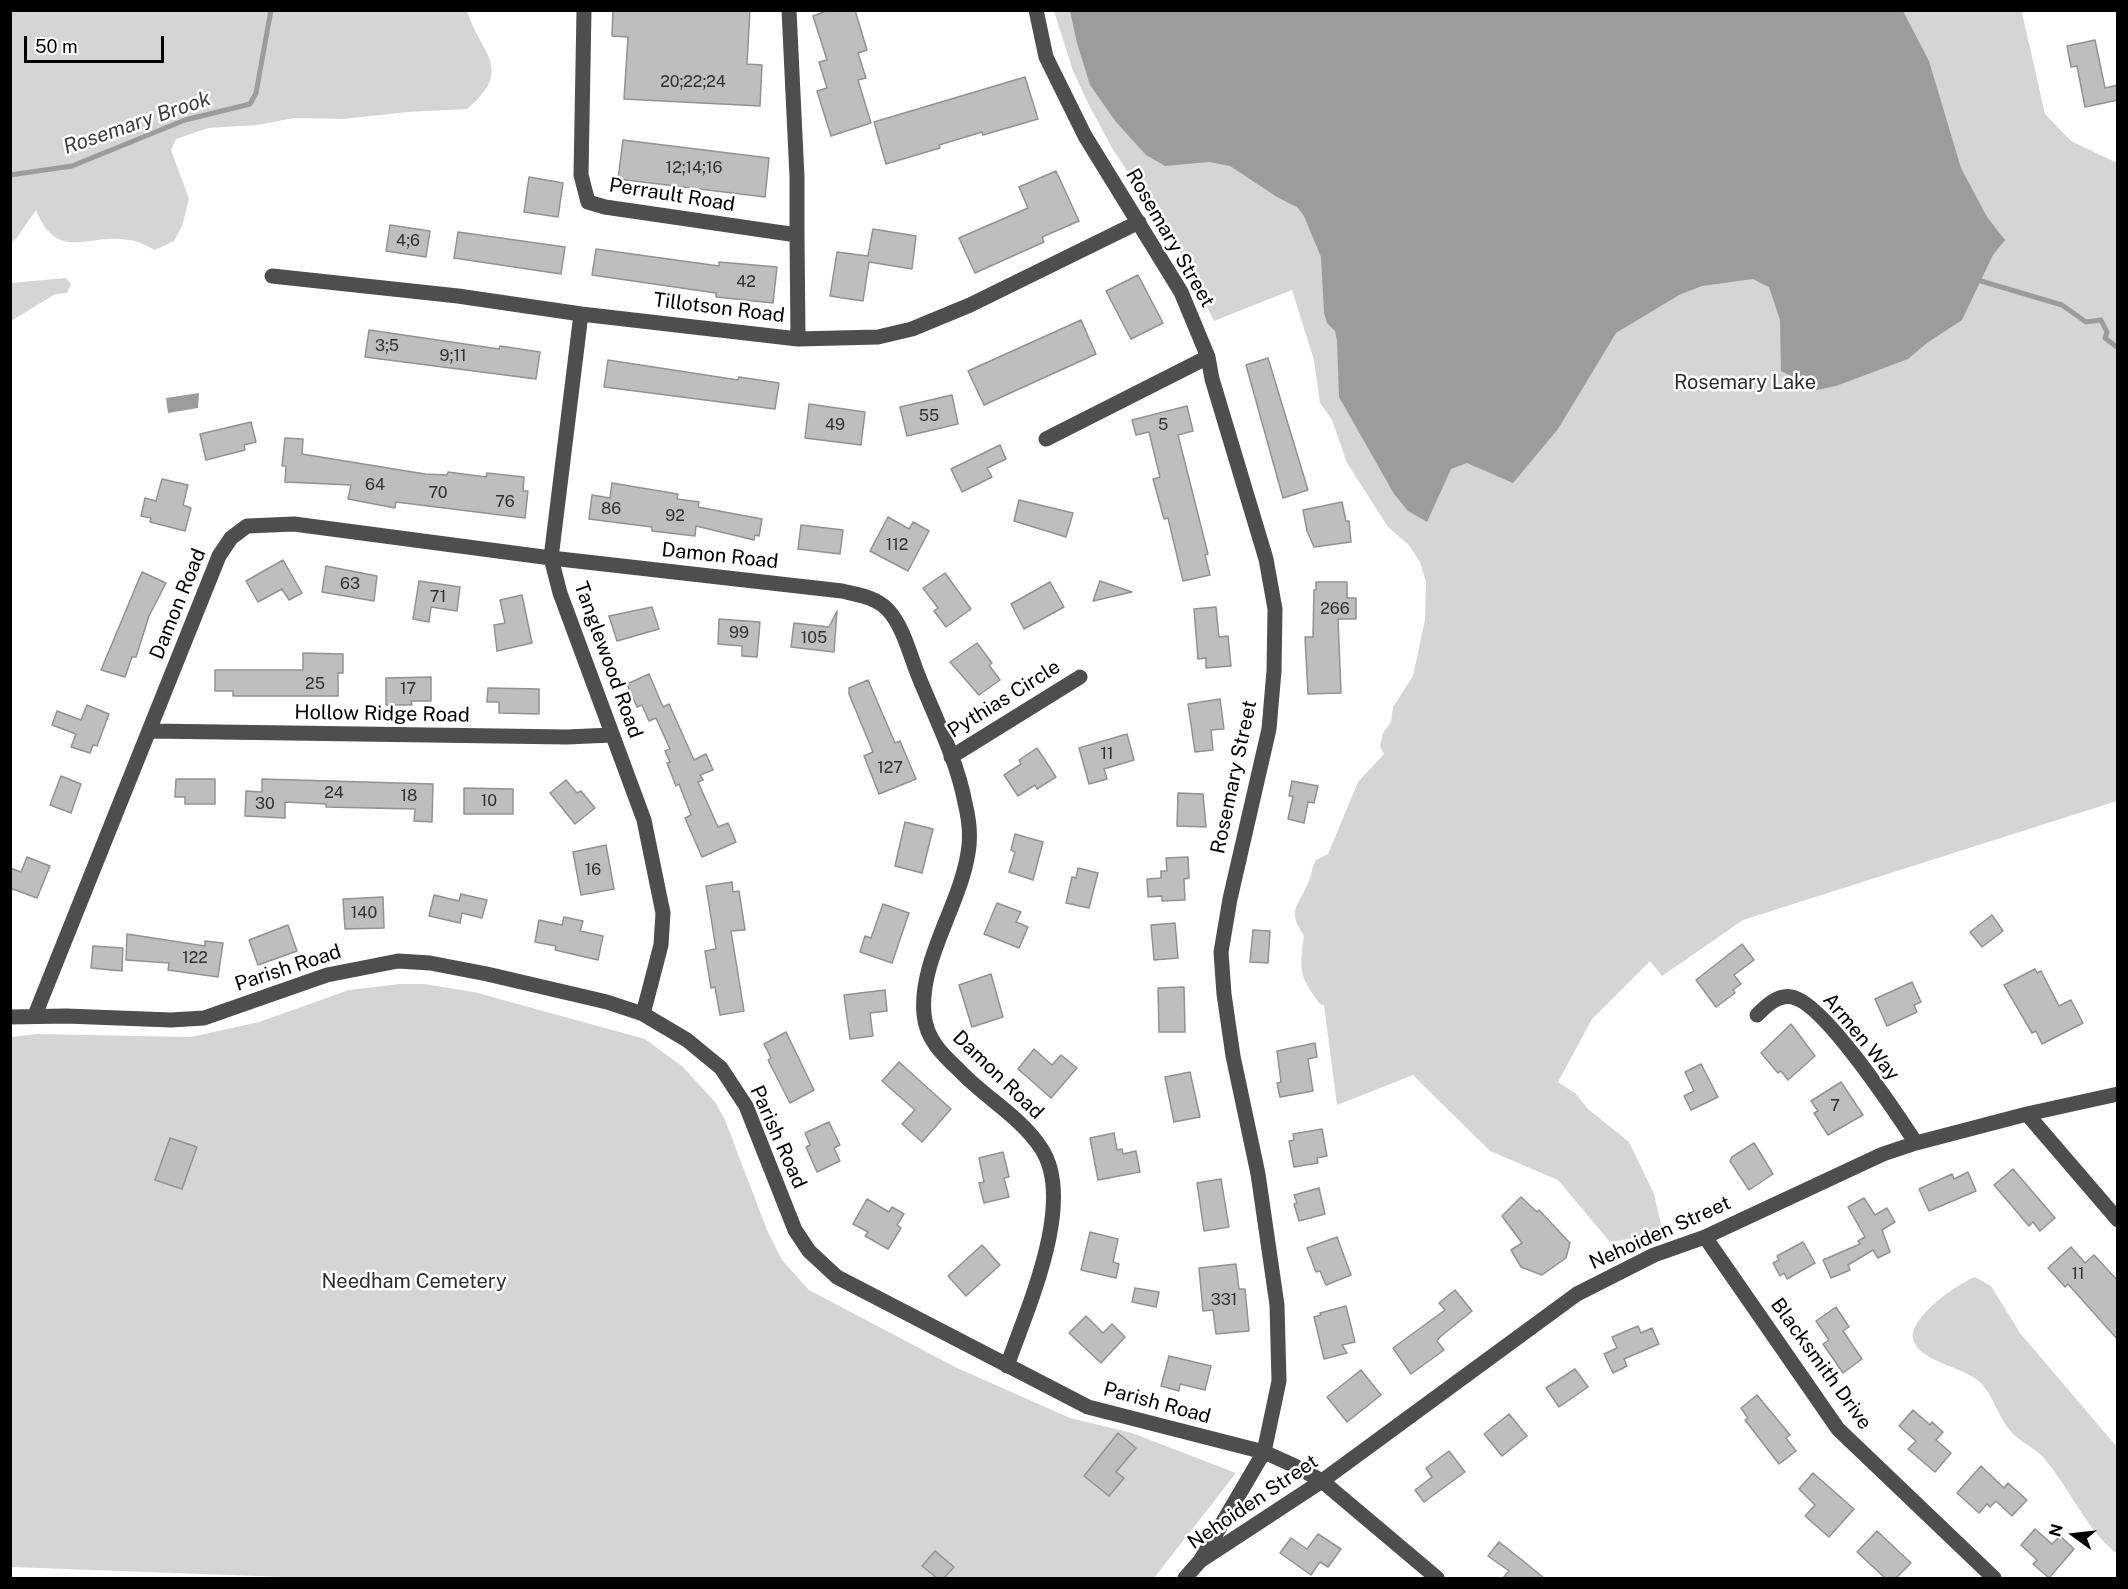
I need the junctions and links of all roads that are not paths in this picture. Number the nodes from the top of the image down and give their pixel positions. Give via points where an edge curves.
1 (584, 10) edge
2 (789, 10) edge
3 (1036, 10) edge
4 (1139, 222) junction
5 (797, 235) junction
6 (272, 276) dead end
7 (581, 314) junction
8 (798, 339) junction
9 (1208, 357) junction
10 (1046, 439) dead end
11 (551, 558) junction
12 (1080, 677) dead end
13 (151, 731) junction
14 (612, 735) junction
15 (951, 757) junction
16 (643, 1014) junction
17 (35, 1015) junction
18 (1757, 1015) dead end
19 (10, 1017) edge
20 (2118, 1094) edge
21 (2027, 1114) junction
22 (1916, 1143) junction
23 (2118, 1220) edge
24 (1705, 1237) junction
25 (1007, 1366) junction
26 (1264, 1452) junction
27 (1322, 1481) junction
28 (1200, 1561) junction
29 (1185, 1578) edge
30 (1437, 1578) edge
31 (1994, 1578) edge

1 - 5 street, Perrault Road via 581,175 588,202
2 - 5 street
3 - 4 street, Rosemary Street via 1046,57 1085,136
4 - 8 street, Tillotson Road via 912,330 878,337
4 - 9 street, Rosemary Street via 1181,292
5 - 8 street
6 - 7 street, Tillotson Road
7 - 8 street, Tillotson Road
7 - 11 street, Tanglewood Road
9 - 10 street
9 - 26 street, Rosemary Street via 1266,560 1275,609 1269,729 1221,952 1233,1056 1258,1174 1277,1305 1279,1381
11 - 13 street, Damon Road via 294,524 247,526 231,538 219,556
11 - 14 street, Tanglewood Road
11 - 15 street, Damon Road via 842,591 872,599 888,610 903,638
12 - 15 street, Pythias Circle
13 - 14 street, Hollow Ridge Road
13 - 17 street, Damon Road
14 - 16 street, Tanglewood Road via 644,820 663,913 661,945
15 - 25 street, Damon Road via 965,801 969,850 927,983 923,1014 926,1029 938,1049 962,1074 1030,1134 1048,1161 1053,1183 1051,1221 1040,1270
16 - 17 street, Parish Road via 488,974 398,961 327,975 204,1018
16 - 25 street, Parish Road via 687,1040 721,1068 746,1106 795,1230 809,1251 837,1277
17 - 19 street, Parish Road
18 - 22 street, Armen Way via 1770,1002 1791,996 1812,1008 1863,1067
20 - 21 street, Nehoiden Street
21 - 22 street, Nehoiden Street
21 - 23 street
22 - 24 street, Nehoiden Street via 1856,1166
24 - 27 street, Nehoiden Street via 1654,1255 1577,1294
24 - 31 street, Blacksmith Drive via 1838,1429
25 - 26 street, Parish Road via 1102,1412
26 - 27 street, Parish Road
26 - 28 street, Rosemary Street
27 - 28 street, Nehoiden Street
27 - 30 street, Parish Road
28 - 29 street, Nehoiden Street

